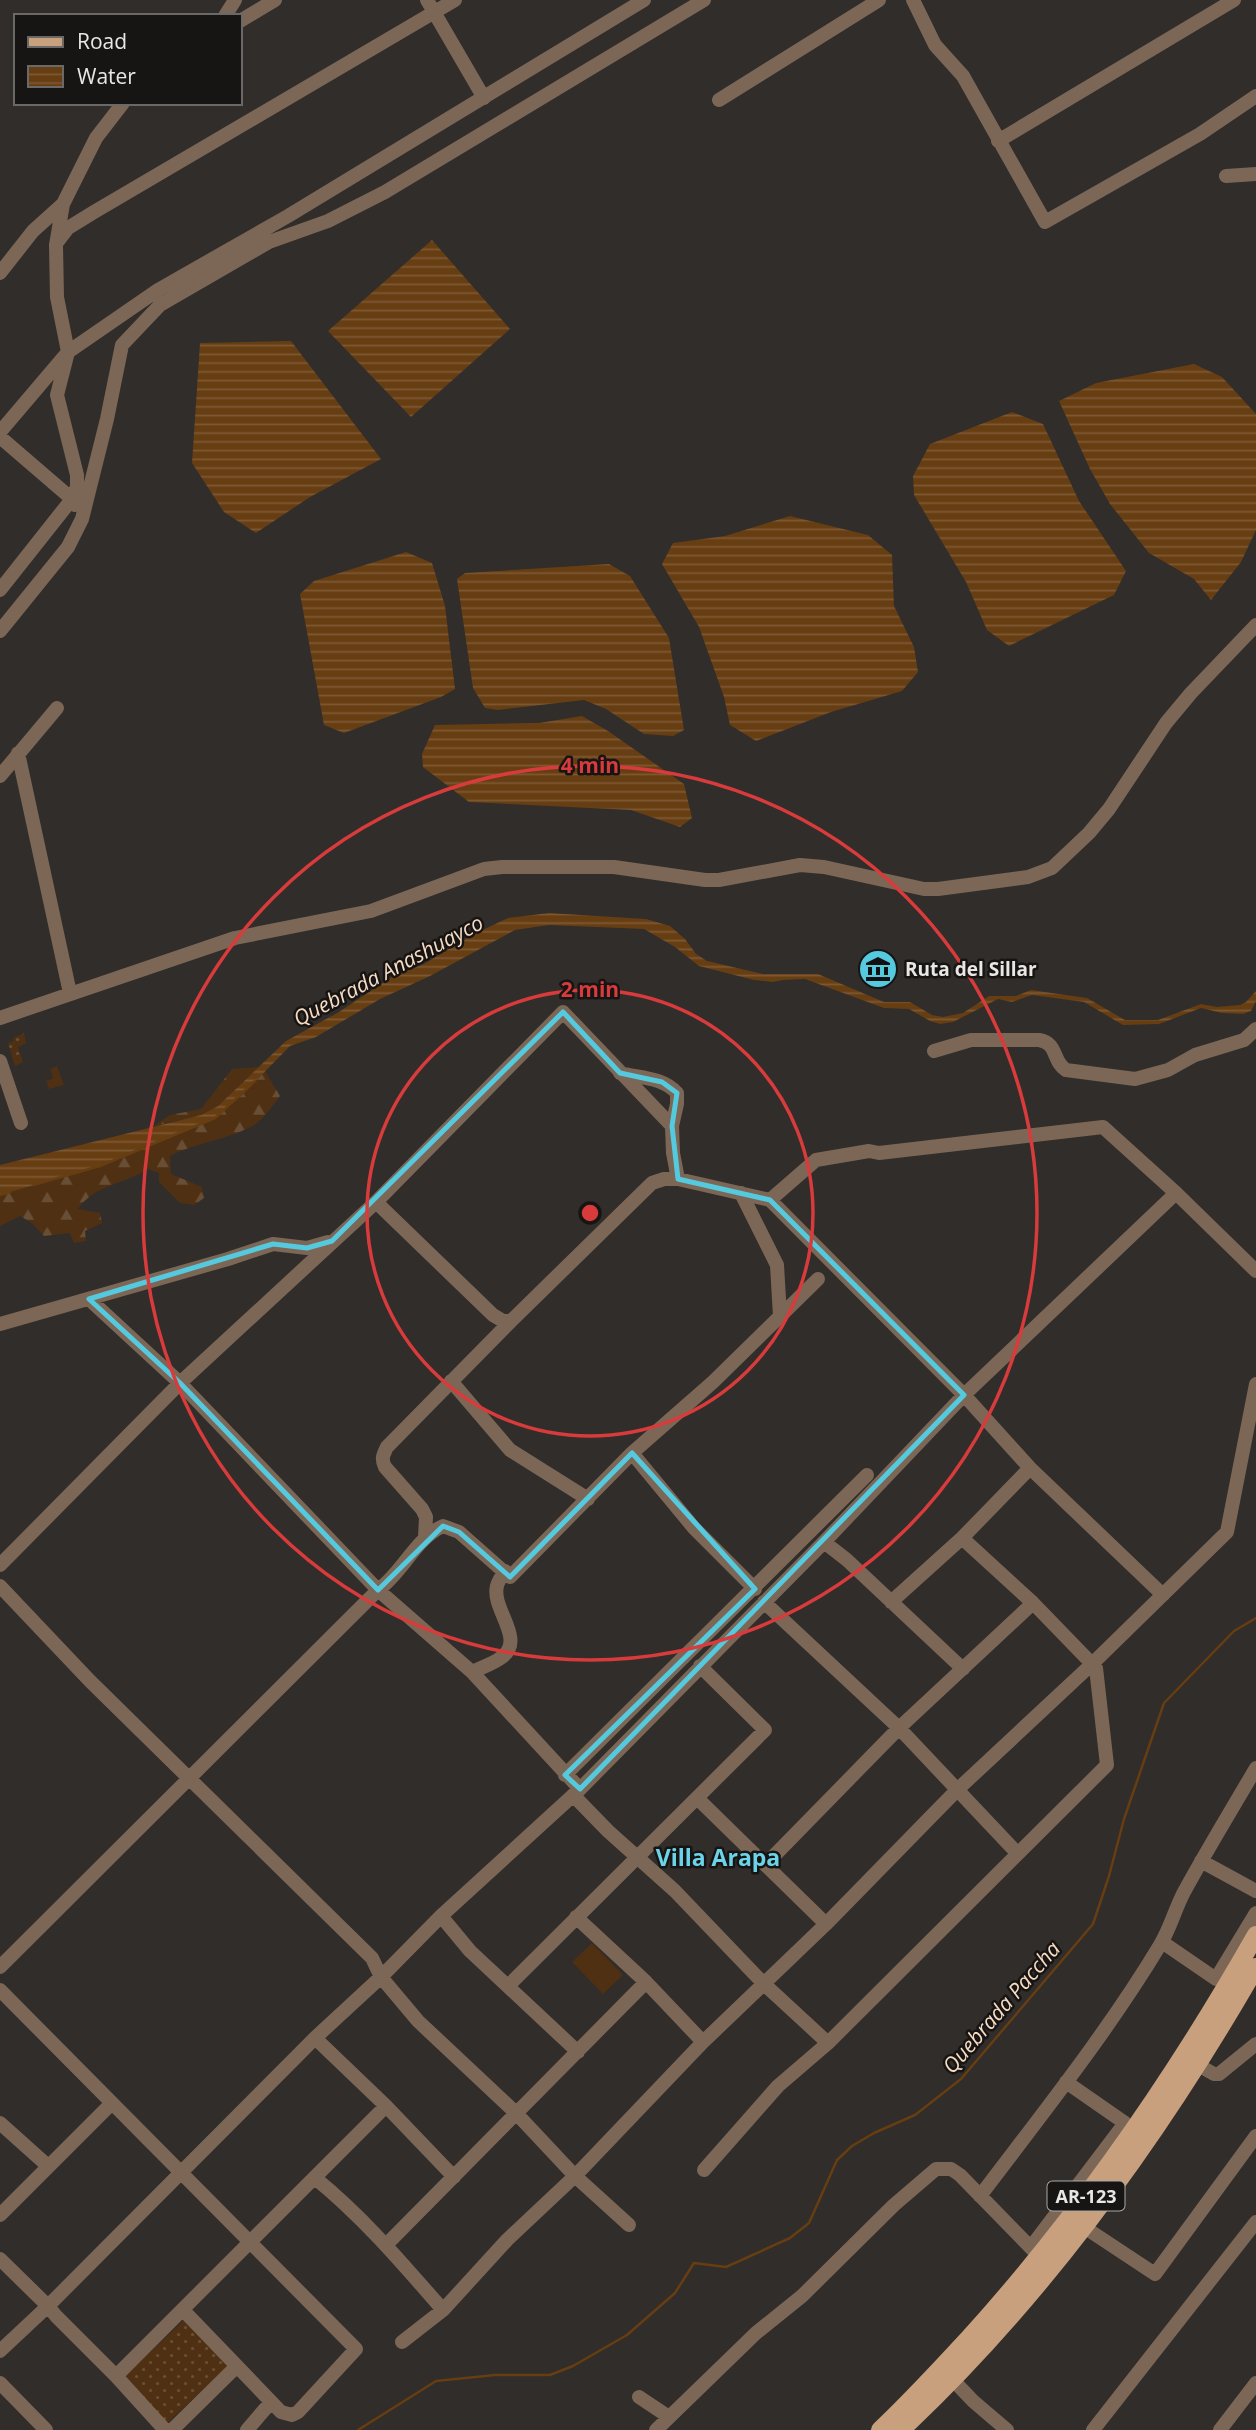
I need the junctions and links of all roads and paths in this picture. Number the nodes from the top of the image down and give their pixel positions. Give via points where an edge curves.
1 (275, 0) edge
2 (455, 0) edge
3 (644, 0) edge
4 (704, 0) edge
5 (879, 0) edge
6 (913, 0) edge
7 (1234, 0) edge
8 (431, 6) edge
9 (242, 20) edge
10 (1256, 96) edge
11 (484, 98) junction
12 (719, 100) dead end
13 (121, 105) edge
14 (998, 141) junction
15 (1256, 174) edge
16 (1226, 176) dead end
17 (63, 204) junction
18 (55, 244) junction
19 (0, 273) edge
20 (68, 352) junction
21 (0, 435) edge
22 (72, 499) junction
23 (82, 519) junction
24 (0, 590) edge
25 (1256, 625) edge
26 (0, 631) edge
27 (57, 708) dead end
28 (18, 753) junction
29 (0, 776) edge
30 (70, 993) junction
31 (0, 1018) edge
32 (1256, 1029) edge
33 (934, 1051) dead end
34 (0, 1061) edge
35 (620, 1073) junction
36 (21, 1124) dead end
37 (672, 1126) junction
38 (678, 1179) junction
39 (741, 1193) junction
40 (1176, 1193) junction
41 (770, 1200) junction
42 (376, 1202) junction
43 (332, 1241) junction
44 (1256, 1271) edge
45 (818, 1279) dead end
46 (89, 1299) junction
47 (780, 1316) junction
48 (511, 1321) junction
49 (0, 1324) edge
50 (451, 1381) junction
51 (180, 1383) junction
52 (1256, 1384) edge
53 (964, 1395) junction
54 (632, 1453) junction
55 (1030, 1468) junction
56 (867, 1475) dead end
57 (588, 1499) junction
58 (425, 1538) junction
59 (962, 1538) junction
60 (824, 1542) junction
61 (0, 1565) edge
62 (505, 1571) junction
63 (0, 1586) edge
64 (755, 1589) junction
65 (378, 1590) junction
66 (1163, 1595) junction
67 (764, 1602) junction
68 (891, 1602) junction
69 (1033, 1603) junction
70 (1092, 1664) junction
71 (700, 1666) junction
72 (963, 1670) junction
73 (472, 1672) junction
74 (899, 1728) junction
75 (1256, 1768) edge
76 (565, 1775) junction
77 (190, 1779) junction
78 (957, 1790) junction
79 (576, 1792) junction
80 (697, 1798) junction
81 (1017, 1853) junction
82 (638, 1858) junction
83 (1201, 1861) junction
84 (766, 1864) junction
85 (1256, 1891) edge
86 (1256, 1913) edge
87 (442, 1916) junction
88 (576, 1917) junction
89 (826, 1924) junction
90 (1256, 1935) edge
91 (1162, 1942) junction
92 (0, 1967) edge
93 (1256, 1967) edge
94 (381, 1977) junction
95 (646, 1982) junction
96 (764, 1984) junction
97 (508, 1986) junction
98 (0, 1990) edge
99 (315, 2038) junction
100 (703, 2042) junction
101 (828, 2043) junction
102 (1256, 2044) edge
103 (578, 2052) junction
104 (1198, 2065) junction
105 (1066, 2082) junction
106 (112, 2102) junction
107 (386, 2106) junction
108 (516, 2112) junction
109 (0, 2123) edge
110 (1256, 2136) edge
111 (48, 2166) junction
112 (704, 2170) dead end
113 (181, 2172) junction
114 (575, 2176) junction
115 (454, 2177) junction
116 (315, 2178) junction
117 (979, 2196) junction
118 (0, 2215) edge
119 (1256, 2222) edge
120 (629, 2225) dead end
121 (1084, 2227) junction
122 (251, 2243) junction
123 (386, 2245) junction
124 (1035, 2252) junction
125 (0, 2259) edge
126 (48, 2305) junction
127 (443, 2310) junction
128 (184, 2311) junction
129 (402, 2342) dead end
130 (0, 2351) edge
131 (237, 2365) junction
132 (116, 2376) junction
133 (953, 2380) junction
134 (0, 2383) edge
135 (1256, 2383) edge
136 (639, 2396) dead end
137 (271, 2402) junction
138 (669, 2417) junction
139 (997, 2427) edge
140 (46, 2430) edge
141 (165, 2430) edge
142 (172, 2430) edge
143 (247, 2430) edge
144 (656, 2430) edge
145 (880, 2430) edge
146 (901, 2430) edge
147 (1093, 2430) edge
148 (1220, 2430) edge

1 - 9 street
2 - 8 street
3 - 11 street
4 - 23 street via 385,192 328,221 269,242 160,305 122,345
5 - 12 street
6 - 14 street via 935,46 963,76
7 - 14 street
8 - 11 street
8 - 18 street via 68,228
10 - 14 street via 1045,222
11 - 20 street via 158,290
13 - 17 street via 96,138
15 - 16 street
17 - 18 street
17 - 19 street via 33,231
18 - 20 street via 57,297
20 - 21 street
20 - 22 street via 57,395 77,475
21 - 22 street
22 - 23 street
22 - 24 street
23 - 26 street via 68,547
25 - 30 street via 1166,723 1089,833 1041,873 924,889 800,865 705,880 614,867 484,869 371,911 235,938
27 - 28 street
28 - 29 street
28 - 30 street
30 - 31 street
32 - 33 street via 1244,1040 1135,1079 1066,1070 1047,1041 971,1040
34 - 36 street
35 - 37 street
35 - 37 street via 671,1086 677,1093
35 - 42 street via 563,1012
37 - 38 street
38 - 39 street
38 - 48 street via 652,1183
39 - 41 street
39 - 47 street via 777,1265
40 - 41 street via 1104,1127 816,1160
40 - 44 street
40 - 53 street
41 - 53 street
42 - 43 street
42 - 48 street via 493,1315
43 - 46 street via 307,1248 273,1244
43 - 51 street
45 - 47 street
46 - 49 street
46 - 51 street
47 - 54 street
48 - 50 street
50 - 57 street via 510,1450
50 - 58 street via 383,1454 385,1467 426,1517
51 - 61 street
51 - 65 street
52 - 66 street via 1227,1532
53 - 55 street
53 - 60 street
54 - 57 street
54 - 64 street via 694,1528
55 - 59 street
55 - 66 street
56 - 64 street
57 - 62 street via 510,1577
58 - 62 street via 443,1526 450,1527
58 - 65 street
59 - 68 street
59 - 69 street
60 - 67 street
60 - 68 street
62 - 73 street via 497,1586 497,1600 509,1633 508,1650
63 - 77 street
64 - 76 street
65 - 73 street
65 - 77 street
66 - 70 street
67 - 71 street
67 - 74 street
68 - 72 street
69 - 70 street
69 - 72 street
70 - 78 street
70 - 81 street via 1107,1765
71 - 79 street
71 - 80 street via 765,1730
72 - 74 street
73 - 76 street
74 - 78 street
74 - 84 street
75 - 83 street
76 - 79 street
77 - 92 street
77 - 94 street via 372,1958
78 - 81 street
78 - 89 street
79 - 82 street
79 - 87 street
80 - 82 street
80 - 84 street
81 - 101 street
82 - 88 street
82 - 96 street
83 - 85 street
83 - 91 street
84 - 89 street
86 - 91 street via 1216,1979
87 - 94 street
87 - 97 street via 470,1951
88 - 95 street
88 - 97 street
89 - 96 street
90 - 124 main road, AR-123 via 1135,2131
91 - 105 street
93 - 104 main road, AR-123
94 - 99 street
94 - 108 street via 418,2021
95 - 100 street
95 - 103 street
96 - 100 street
96 - 101 street
97 - 103 street
98 - 106 street
99 - 107 street
99 - 113 street
100 - 114 street
101 - 112 street via 778,2086
102 - 104 street via 1219,2074
103 - 108 street
104 - 121 main road, AR-123
105 - 117 street
105 - 124 street via 1125,2123
106 - 111 street
106 - 113 street
107 - 115 street
107 - 116 street
108 - 114 street
108 - 115 street
109 - 111 street
110 - 121 street via 1155,2274
111 - 118 street
113 - 122 street
113 - 126 street
114 - 120 street
114 - 127 street via 507,2240
115 - 123 street
116 - 122 street
116 - 123 street
117 - 124 street
117 - 138 street via 951,2169 936,2169
119 - 147 street
121 - 133 main road, AR-123
122 - 128 street
122 - 137 street via 356,2349 298,2412 281,2413
123 - 127 street
124 - 145 main road, AR-123 via 942,2367
125 - 126 street
126 - 130 street
126 - 132 street
127 - 129 street
128 - 131 street
128 - 132 street
131 - 137 street
131 - 142 street
132 - 141 street
133 - 139 street
133 - 146 main road, AR-123
134 - 140 street
135 - 148 street
136 - 138 street
137 - 143 street
138 - 144 street

